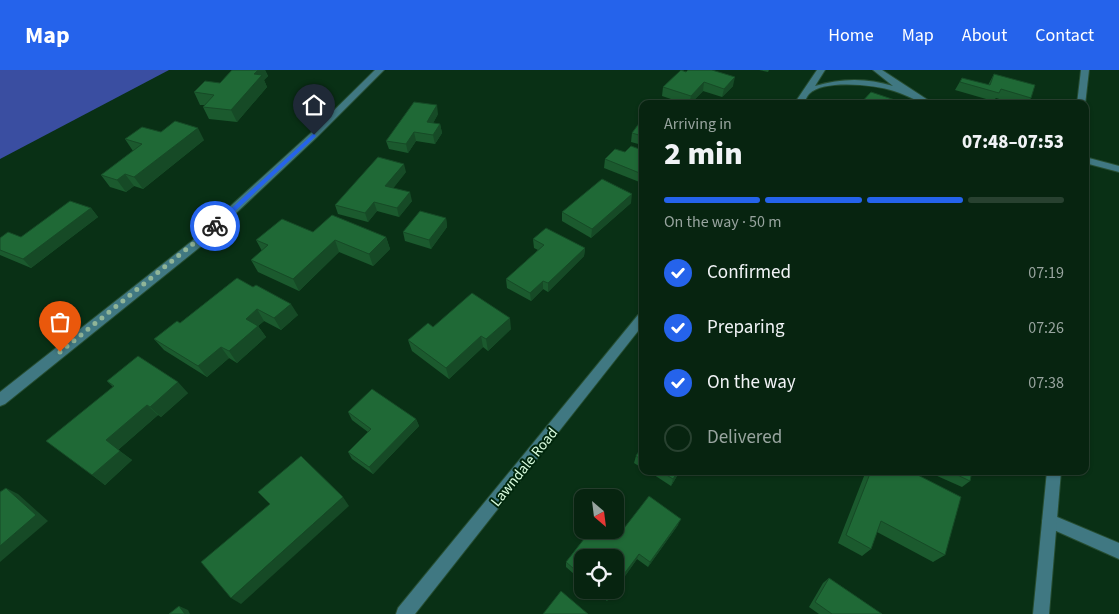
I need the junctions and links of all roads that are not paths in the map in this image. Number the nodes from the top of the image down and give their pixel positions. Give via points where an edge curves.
1 (380, 70) edge
2 (821, 70) edge
3 (877, 70) edge
4 (1085, 70) edge
5 (806, 91) junction
6 (911, 94) junction
7 (800, 100) edge
8 (922, 100) edge
9 (1081, 100) edge
10 (1089, 161) edge
11 (1119, 169) edge
12 (639, 322) edge
13 (0, 400) edge
14 (1054, 475) edge
15 (1050, 521) junction
16 (1119, 551) edge
17 (404, 614) edge
18 (1041, 614) edge

1 - 13 street via 196,244
2 - 5 street
3 - 6 street
4 - 9 street
5 - 6 street via 833,82 860,81
5 - 7 street
6 - 8 street
10 - 11 street
12 - 17 street, Lawndale Road
14 - 15 street
15 - 16 street
15 - 18 street

